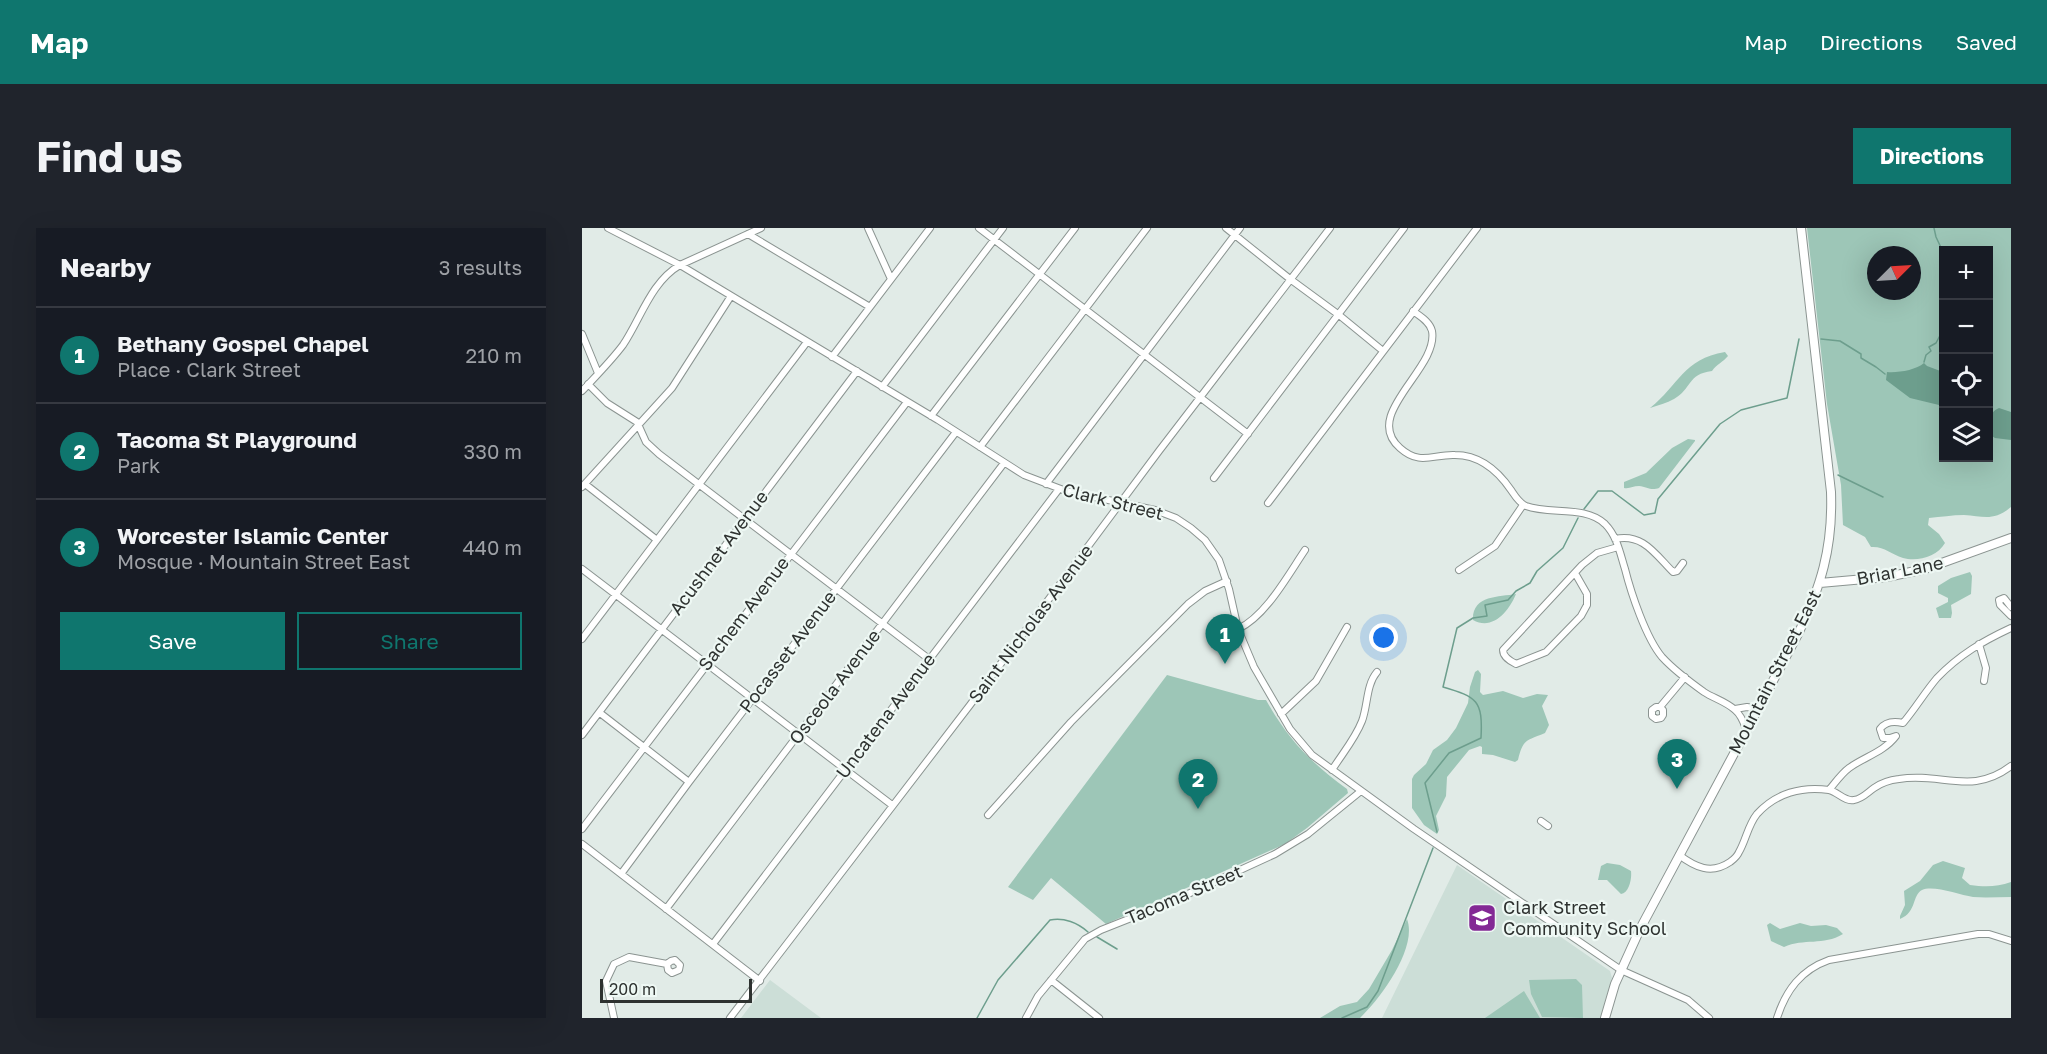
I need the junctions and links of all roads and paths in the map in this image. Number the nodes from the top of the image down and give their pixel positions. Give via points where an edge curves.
1 (608, 228) edge
2 (761, 228) edge
3 (868, 228) edge
4 (930, 228) edge
5 (979, 228) edge
6 (1004, 228) edge
7 (1075, 228) edge
8 (1147, 228) edge
9 (1226, 228) edge
10 (1240, 228) edge
11 (1329, 228) edge
12 (1404, 228) edge
13 (1477, 228) edge
14 (1801, 228) edge
15 (748, 234) junction
16 (1235, 235) junction
17 (994, 240) junction
18 (681, 265) junction
19 (1040, 275) junction
20 (891, 279) junction
21 (1290, 279) junction
22 (731, 296) junction
23 (870, 307) junction
24 (1086, 310) junction
25 (1413, 311) junction
26 (1339, 315) junction
27 (582, 334) edge
28 (807, 342) junction
29 (1383, 351) junction
30 (1143, 355) junction
31 (832, 357) junction
32 (856, 371) junction
33 (598, 373) junction
34 (588, 384) junction
35 (882, 387) junction
36 (582, 391) edge
37 (1201, 398) junction
38 (907, 402) junction
39 (931, 416) junction
40 (638, 424) junction
41 (956, 432) junction
42 (1248, 434) junction
43 (980, 447) junction
44 (1004, 464) junction
45 (1214, 478) dead end
46 (1046, 484) junction
47 (583, 485) edge
48 (699, 485) junction
49 (1059, 489) junction
50 (1122, 502) junction
51 (1520, 502) junction
52 (1268, 503) dead end
53 (745, 519) junction
54 (2011, 538) edge
55 (1615, 539) junction
56 (657, 540) junction
57 (1618, 547) junction
58 (1305, 550) dead end
59 (790, 554) junction
60 (1683, 563) dead end
61 (582, 569) edge
62 (1459, 570) dead end
63 (1575, 573) junction
64 (1227, 581) junction
65 (1820, 583) junction
66 (835, 589) junction
67 (616, 594) junction
68 (2011, 607) edge
69 (2011, 616) edge
70 (883, 623) junction
71 (1347, 627) dead end
72 (2011, 628) edge
73 (662, 629) junction
74 (1238, 629) junction
75 (582, 639) edge
76 (1978, 644) junction
77 (929, 659) junction
78 (706, 664) junction
79 (1377, 672) dead end
80 (1685, 677) junction
81 (1984, 681) dead end
82 (753, 699) junction
83 (1660, 707) dead end
84 (1735, 709) junction
85 (1757, 709) junction
86 (600, 712) junction
87 (1281, 714) junction
88 (1903, 723) junction
89 (1746, 729) junction
90 (799, 734) junction
91 (582, 735) edge
92 (1896, 736) junction
93 (644, 747) junction
94 (2011, 766) edge
95 (845, 770) junction
96 (1332, 770) junction
97 (688, 782) junction
98 (1829, 790) junction
99 (1360, 791) junction
100 (892, 805) junction
101 (988, 815) dead end
102 (1540, 821) dead end
103 (1548, 826) dead end
104 (582, 829) edge
105 (582, 844) edge
106 (1679, 855) junction
107 (621, 874) junction
108 (666, 909) junction
109 (2011, 941) edge
110 (713, 944) junction
111 (667, 964) dead end
112 (1621, 970) junction
113 (1051, 980) junction
114 (760, 981) junction
115 (614, 1018) edge
116 (730, 1018) edge
117 (1026, 1018) edge
118 (1099, 1018) edge
119 (1605, 1018) edge
120 (1709, 1018) edge
121 (1778, 1018) edge

1 - 18 street, Clark Street
2 - 15 street
3 - 20 street
4 - 20 street
5 - 17 street
6 - 17 street
7 - 19 street
8 - 24 street
9 - 16 street
10 - 16 street
11 - 21 street, Saint Nicholas Avenue
12 - 26 street
13 - 25 street
14 - 65 main road, Mountain Street East via 1831,492 1831,534
15 - 18 street
15 - 23 street
16 - 21 street
16 - 30 street
17 - 19 street
17 - 35 street
18 - 22 street, Clark Street
18 - 33 street via 659,284 622,345
19 - 24 street
19 - 39 street
20 - 23 street
21 - 26 street
21 - 37 street, Saint Nicholas Avenue
22 - 28 street, Clark Street
22 - 40 street via 672,388
23 - 31 street
24 - 30 street
24 - 43 street
25 - 29 street
25 - 51 street via 1432,330 1431,342 1425,361 1390,414 1393,441 1413,458 1456,454 1478,460 1496,471
26 - 29 street
26 - 42 street
27 - 33 street
28 - 31 street, Clark Street
28 - 48 street
29 - 52 street
30 - 37 street
30 - 46 street
31 - 32 street, Clark Street
32 - 35 street, Clark Street
32 - 53 street, Acushnet Avenue
33 - 34 street
34 - 36 street
34 - 40 street
35 - 38 street, Clark Street
37 - 42 street
37 - 50 street, Saint Nicholas Avenue
38 - 39 street, Clark Street
38 - 59 street, Sachem Avenue
39 - 41 street, Clark Street
40 - 47 street
40 - 48 street via 654,451
41 - 43 street, Clark Street
41 - 66 street, Pocasset Avenue
42 - 45 street
43 - 44 street, Clark Street
44 - 46 street, Clark Street
44 - 70 street, Osceola Avenue
46 - 49 street, Clark Street
47 - 56 street
48 - 53 street
48 - 56 street
49 - 50 street, Clark Street
49 - 77 street, Uncatena Avenue
50 - 64 street, Clark Street via 1166,514 1191,528 1215,554
50 - 100 street, Saint Nicholas Avenue
51 - 55 street via 1540,509 1594,516
51 - 62 street via 1495,546
53 - 59 street
53 - 73 street, Acushnet Avenue
54 - 65 main road, Briar Lane via 1925,570
55 - 57 street
55 - 60 street via 1637,538 1673,572
56 - 67 street
57 - 63 street via 1597,553
57 - 80 street via 1650,637 1662,657
58 - 74 street via 1263,609
59 - 66 street
59 - 78 street, Sachem Avenue
61 - 67 street
63 - 63 street via 1503,650 1509,661 1516,664 1546,652 1581,616 1587,594
64 - 74 street, Clark Street
64 - 101 street via 1204,591 1188,604 1071,723
65 - 85 main road, Mountain Street East
66 - 70 street
66 - 82 street, Pocasset Avenue
67 - 73 street
67 - 75 street
68 - 69 street via 2004,598 1999,600
70 - 77 street
70 - 90 street, Osceola Avenue
71 - 87 street via 1316,681
72 - 76 street
73 - 78 street
73 - 86 street, Acushnet Avenue
74 - 87 street, Clark Street
76 - 81 street via 1986,668
76 - 88 street via 1937,678
77 - 95 street, Uncatena Avenue
78 - 82 street
78 - 93 street, Sachem Avenue
79 - 96 street via 1356,734
80 - 83 street
80 - 84 street
82 - 90 street
82 - 97 street, Pocasset Avenue
84 - 85 street
84 - 89 street
85 - 89 main road, Mountain Street East
86 - 91 street, Acushnet Avenue
86 - 93 street
87 - 96 street, Clark Street via 1306,748
88 - 92 street
88 - 92 street via 1890,722 1880,729 1884,739
89 - 106 main road, Mountain Street East
90 - 95 street
90 - 108 street, Osceola Avenue
92 - 98 street via 1887,746 1847,770
93 - 97 street
93 - 104 street, Sachem Avenue
94 - 98 street via 1993,778 1971,782 1894,780 1853,801
95 - 100 street
95 - 110 street, Uncatena Avenue
96 - 99 street, Clark Street
97 - 107 street, Pocasset Avenue
98 - 106 street via 1795,790 1765,807 1752,823 1738,855 1722,867 1706,869
99 - 112 street, Clark Street
99 - 113 street, Tacoma Street via 1308,834 1275,855 1089,936
100 - 114 street, Saint Nicholas Avenue
102 - 103 street
105 - 107 street
106 - 112 main road, Mountain Street East
107 - 108 street
108 - 110 street
109 - 121 street via 1978,934 1829,960 1796,981
110 - 114 street
111 - 115 street via 629,957 614,964 606,981
112 - 119 main road, Mountain Street East
112 - 120 street, Clark Street via 1688,1000
113 - 117 street, Tacoma Street
113 - 118 street
114 - 116 street, Saint Nicholas Avenue

